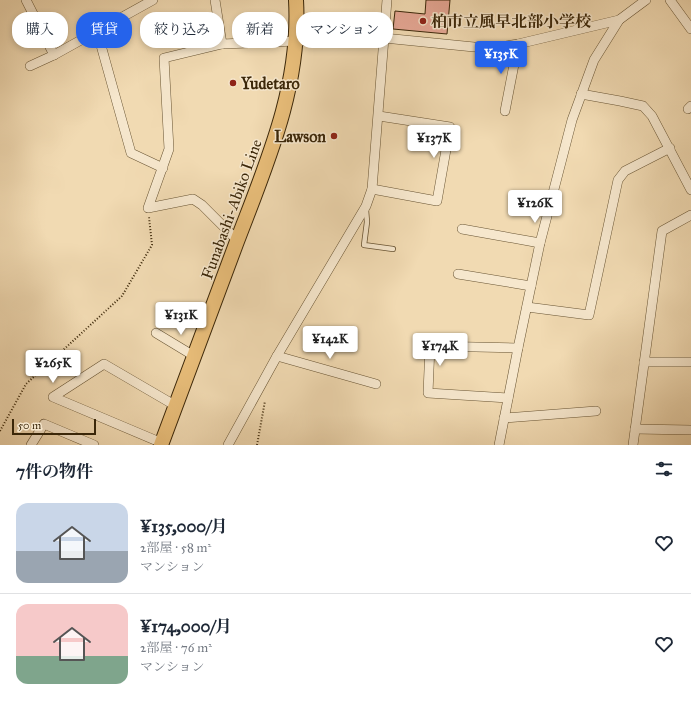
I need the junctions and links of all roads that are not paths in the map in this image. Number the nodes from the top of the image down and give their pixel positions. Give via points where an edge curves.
1 (26, 0) edge
2 (153, 0) edge
3 (215, 0) edge
4 (296, 0) edge
5 (387, 0) edge
6 (646, 0) edge
7 (670, 0) edge
8 (131, 12) edge
9 (217, 12) edge
10 (296, 12) edge
11 (386, 12) edge
12 (619, 20) junction
13 (691, 29) edge
14 (393, 39) edge
15 (296, 41) joint
16 (76, 43) edge
17 (224, 44) edge
18 (518, 44) junction
19 (102, 48) edge
20 (205, 48) edge
21 (383, 48) edge
22 (54, 55) junction
23 (30, 66) dead end
24 (581, 94) junction
25 (505, 110) dead end
26 (379, 116) junction
27 (670, 148) junction
28 (163, 168) junction
29 (372, 189) junction
30 (691, 190) edge
31 (366, 206) junction
32 (691, 215) edge
33 (462, 229) dead end
34 (238, 241) junction
35 (540, 244) junction
36 (393, 250) dead end
37 (458, 274) dead end
38 (531, 286) junction
39 (527, 307) junction
40 (156, 333) dead end
41 (518, 348) junction
42 (194, 356) junction
43 (277, 356) junction
44 (644, 362) junction
45 (691, 362) edge
46 (376, 384) dead end
47 (508, 398) junction
48 (176, 406) junction
49 (596, 411) dead end
50 (504, 418) junction
51 (635, 429) junction
52 (691, 430) edge
53 (161, 444) edge
54 (31, 445) edge
55 (94, 445) edge
56 (228, 445) edge
57 (499, 445) edge
58 (633, 445) edge

1 - 22 street
2 - 8 street
3 - 9 street
4 - 10 main road, Funabashi-Abiko Line
5 - 11 street
6 - 12 street
7 - 13 street
12 - 18 street
12 - 24 street via 594,60
14 - 18 street via 494,48
15 - 17 street
15 - 34 main road, Funabashi-Abiko Line via 280,125
16 - 22 street
18 - 25 street
19 - 28 street via 131,153
20 - 28 street via 164,58 169,149
21 - 26 street
22 - 23 street
24 - 27 street via 643,106 652,116
24 - 35 street
26 - 29 street
26 - 29 street via 450,127 437,201
27 - 30 street
27 - 39 street via 625,171 618,180 589,315
28 - 34 street via 148,208 193,199
29 - 31 street
31 - 36 lane via 364,245
31 - 43 street
32 - 44 street via 662,231
33 - 35 street
34 - 42 main road, Funabashi-Abiko Line
35 - 38 street
37 - 38 street
38 - 39 street
39 - 41 street
40 - 42 street
41 - 47 street
41 - 47 street via 430,346 428,393
42 - 48 main road, Funabashi-Abiko Line
43 - 46 street
43 - 56 street
44 - 45 street
44 - 51 street
47 - 50 street
48 - 53 main road, Funabashi-Abiko Line
48 - 53 street via 104,364 53,397
49 - 50 street
50 - 57 street
51 - 52 street
51 - 58 street
54 - 55 street via 44,424

